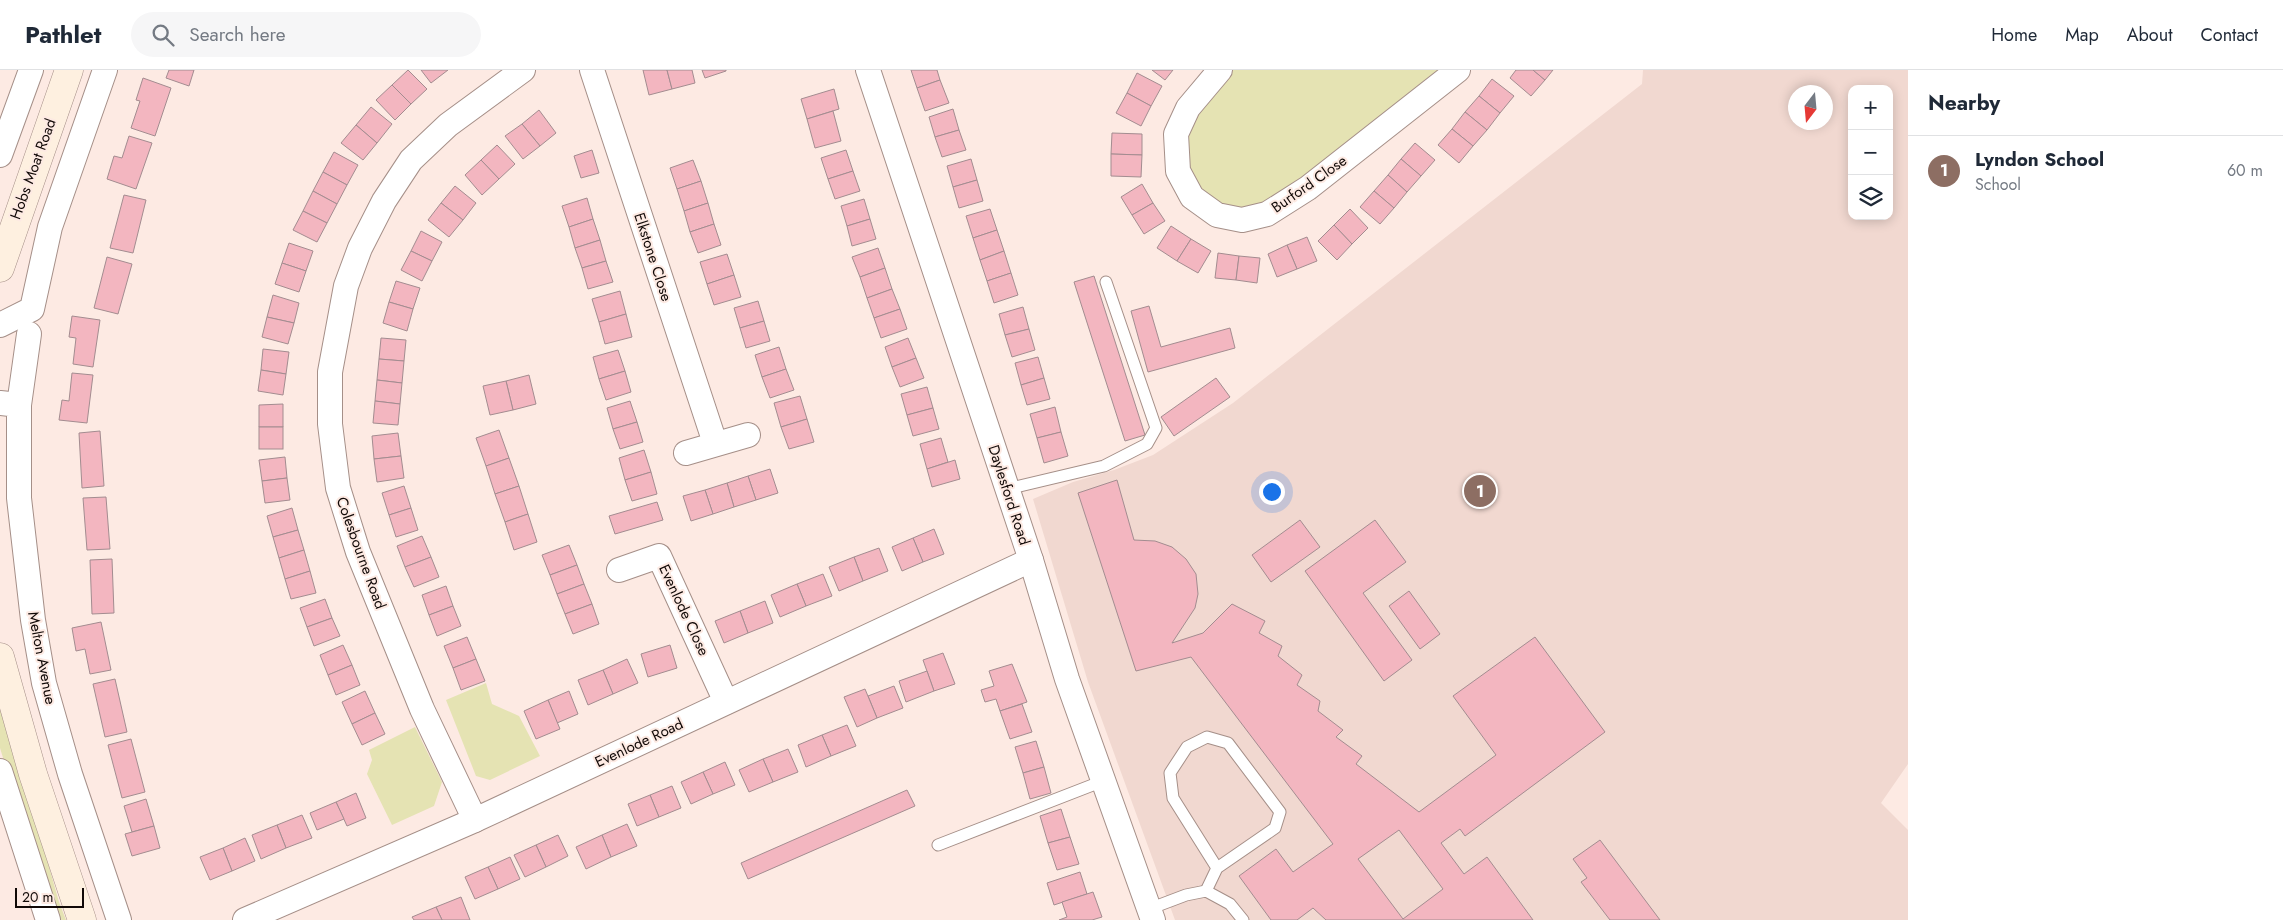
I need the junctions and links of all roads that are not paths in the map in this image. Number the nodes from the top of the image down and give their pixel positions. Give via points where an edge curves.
1 (31, 70) edge
2 (68, 70) edge
3 (105, 70) edge
4 (523, 70) edge
5 (592, 70) edge
6 (868, 70) edge
7 (1220, 70) edge
8 (1458, 70) edge
9 (0, 155) edge
10 (0, 268) edge
11 (1106, 282) dead end
12 (0, 325) edge
13 (29, 334) dead end
14 (10, 404) edge
15 (748, 435) dead end
16 (715, 443) junction
17 (686, 453) dead end
18 (1007, 489) junction
19 (1031, 560) junction
20 (619, 570) dead end
21 (0, 657) edge
22 (726, 702) junction
23 (0, 771) edge
24 (1103, 781) junction
25 (475, 820) junction
26 (938, 845) dead end
27 (1217, 868) junction
28 (1206, 891) junction
29 (1151, 915) edge
30 (48, 920) edge
31 (82, 920) edge
32 (119, 920) edge
33 (245, 920) edge
34 (1242, 920) edge

1 - 9 street
2 - 10 street, Hobs Moat Road
3 - 12 street via 50,227 32,309
4 - 25 street, Colesbourne Road via 448,125 410,160 360,248 346,286 330,372 330,424 338,488 358,552 422,709
5 - 16 street, Elkstone Close
6 - 18 street, Daylesford Road
7 - 8 street, Burford Close via 1188,108 1176,134 1178,171 1192,197 1217,215 1242,220 1267,214 1308,188
11 - 18 lane via 1156,428 1147,444 1104,466
13 - 14 street, Melton Avenue
14 - 32 street, Melton Avenue via 33,620 43,674 70,774
15 - 16 street
16 - 17 street
18 - 19 street, Daylesford Road
19 - 22 street, Evenlode Road
19 - 24 street, Daylesford Road
20 - 22 street, Evenlode Close via 659,556
21 - 31 street via 33,774
22 - 25 street, Evenlode Road
23 - 30 street
24 - 26 lane
24 - 29 street, Daylesford Road
25 - 33 street, Evenlode Road
27 - 27 lane via 1275,828 1280,812 1228,743 1207,736 1187,747 1170,772 1173,798
27 - 28 lane
28 - 29 lane via 1186,895
28 - 34 lane via 1230,904

